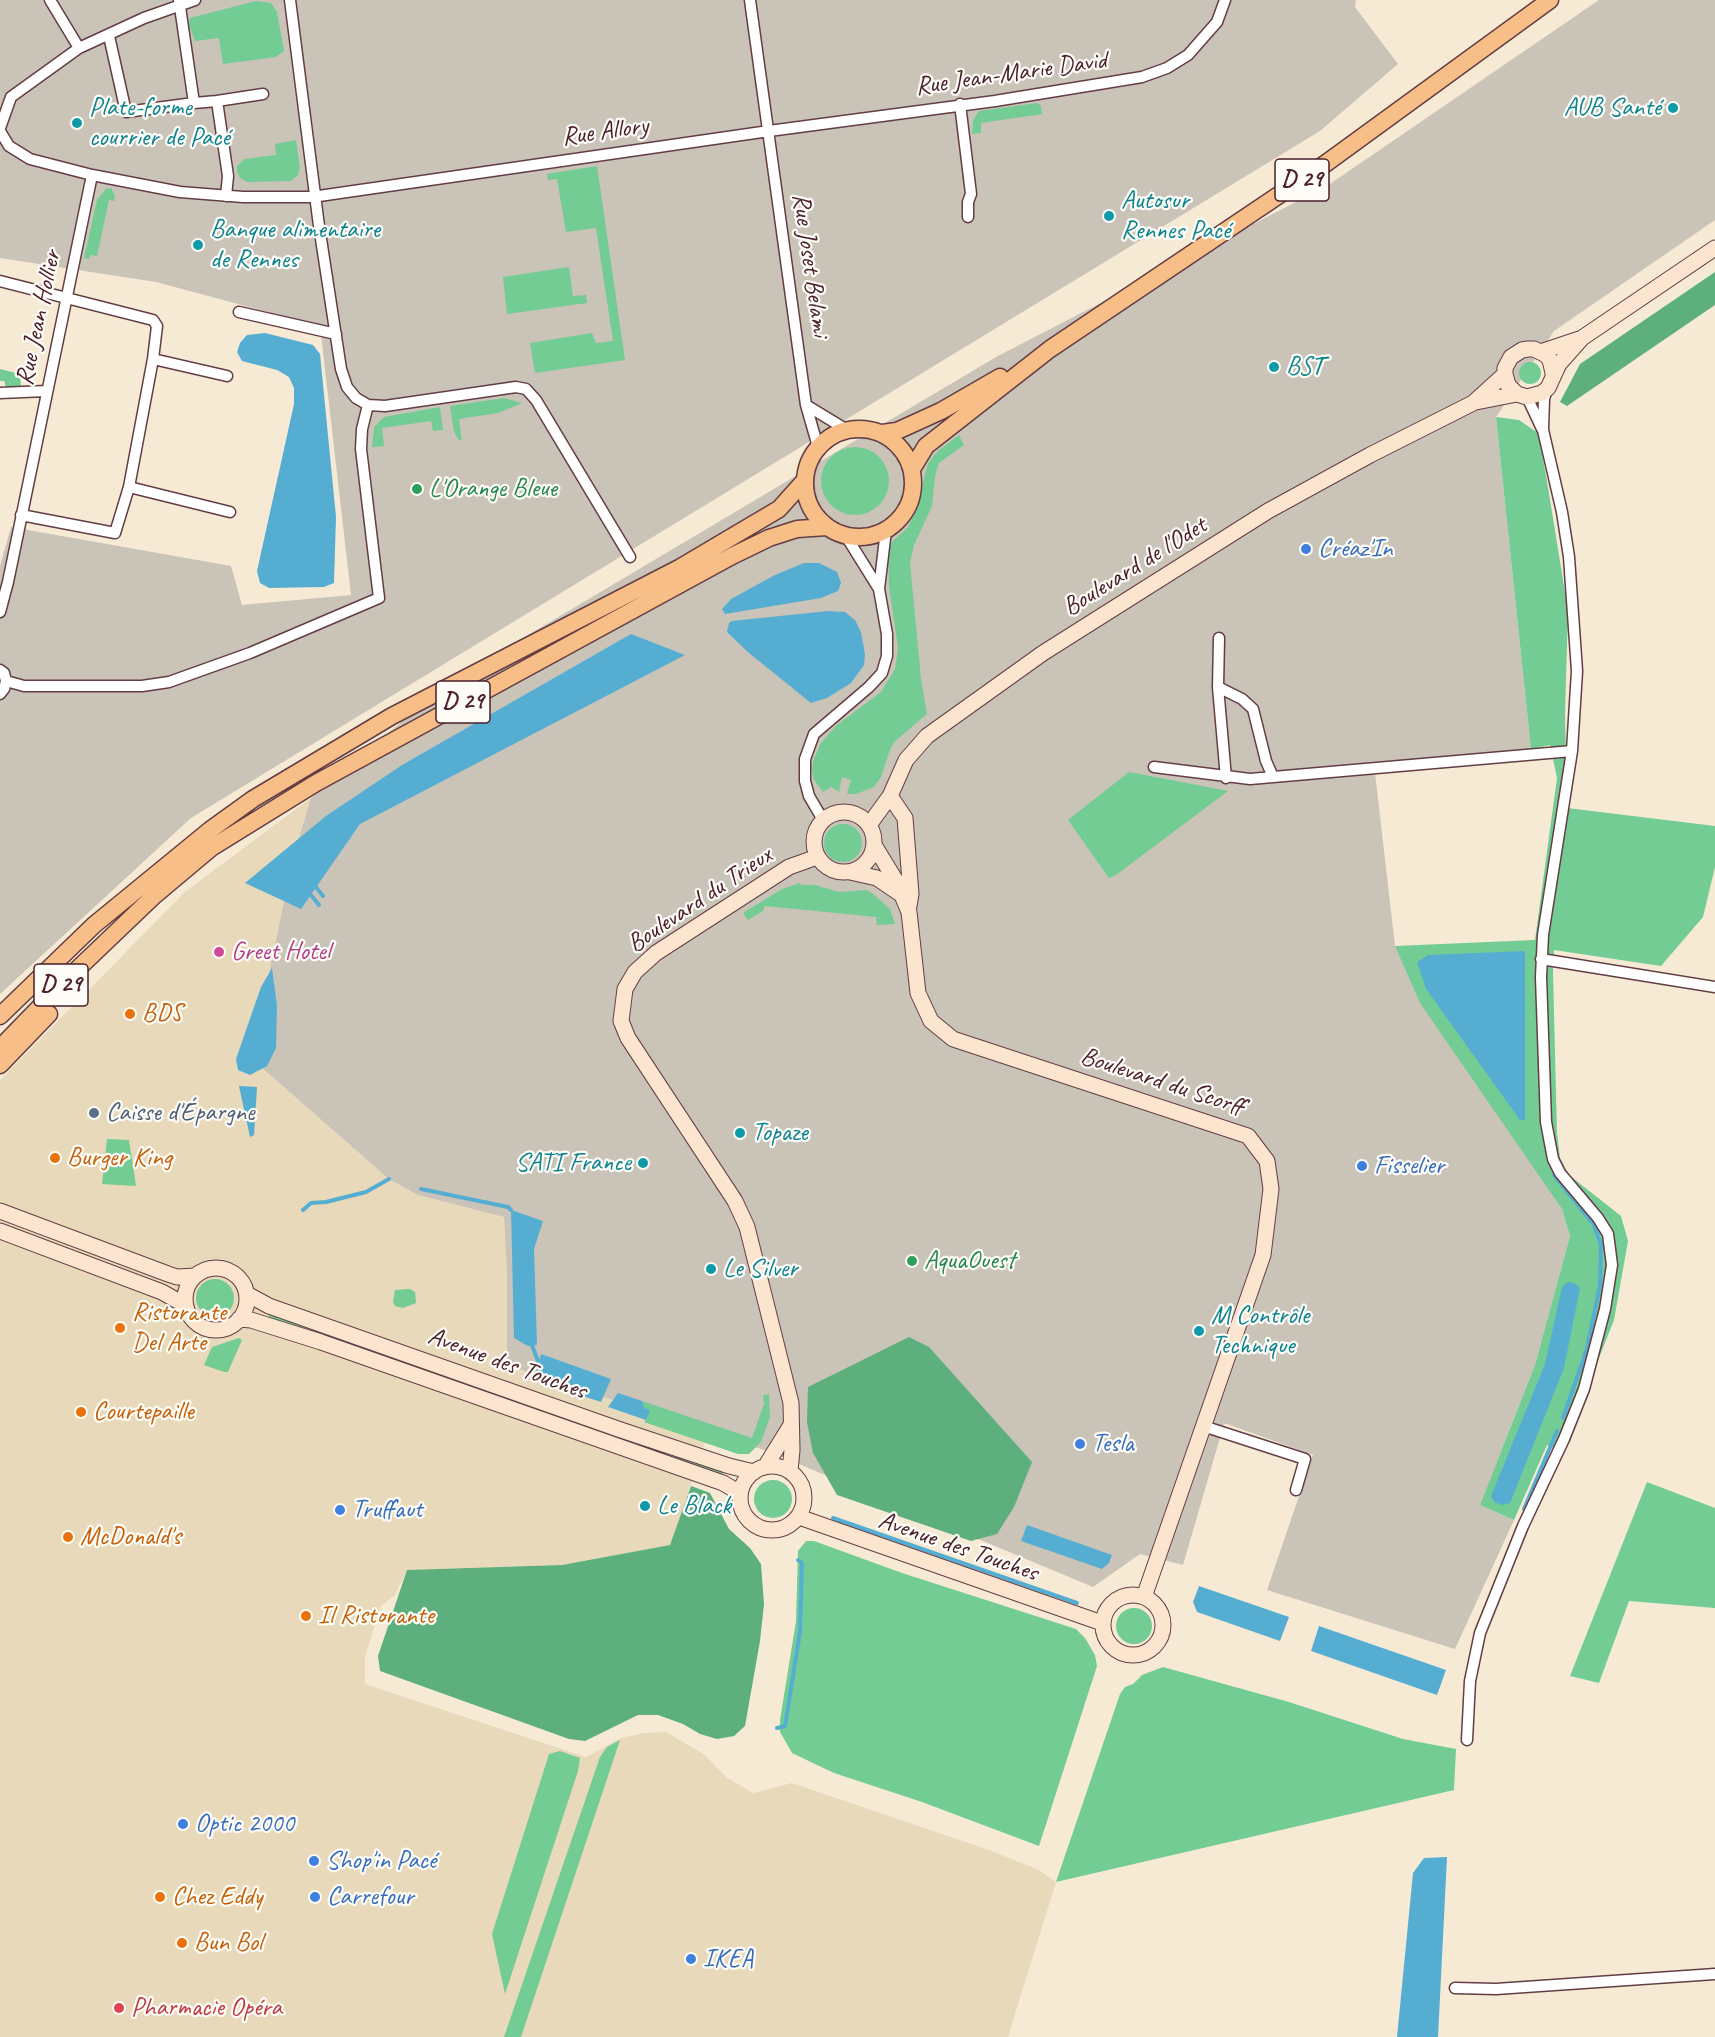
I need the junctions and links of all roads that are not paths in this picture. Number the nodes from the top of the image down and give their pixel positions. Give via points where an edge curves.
1 (50, 0) edge
2 (195, 0) edge
3 (290, 0) edge
4 (750, 0) edge
5 (1225, 0) edge
6 (1550, 0) edge
7 (179, 2) edge
8 (109, 36) junction
9 (79, 48) junction
10 (263, 94) dead end
11 (217, 100) junction
12 (194, 103) junction
13 (960, 104) junction
14 (0, 129) edge
15 (769, 131) junction
16 (92, 175) junction
17 (226, 196) junction
18 (317, 196) junction
19 (968, 217) dead end
20 (1715, 248) edge
21 (0, 281) edge
22 (67, 299) junction
23 (239, 312) dead end
24 (336, 334) junction
25 (1582, 338) junction
26 (1050, 349) junction
27 (1540, 352) junction
28 (153, 359) junction
29 (1553, 373) junction
30 (1505, 374) junction
31 (227, 376) dead end
32 (1548, 388) junction
33 (46, 391) junction
34 (0, 393) edge
35 (1522, 395) junction
36 (1473, 403) junction
37 (368, 405) junction
38 (806, 405) junction
39 (847, 430) junction
40 (1543, 430) junction
41 (882, 434) junction
42 (818, 447) junction
43 (912, 469) junction
44 (805, 480) junction
45 (129, 487) junction
46 (230, 512) dead end
47 (21, 515) junction
48 (827, 526) junction
49 (885, 530) junction
50 (846, 536) junction
51 (630, 557) dead end
52 (4, 582) edge
53 (879, 589) junction
54 (0, 612) edge
55 (1219, 638) dead end
56 (0, 670) edge
57 (6, 681) junction
58 (1218, 687) junction
59 (0, 694) edge
60 (1572, 751) junction
61 (1154, 767) dead end
62 (1273, 777) junction
63 (1226, 778) junction
64 (890, 796) junction
65 (823, 820) junction
66 (869, 825) junction
67 (874, 845) junction
68 (817, 857) junction
69 (849, 872) junction
70 (135, 892) junction
71 (905, 902) junction
72 (125, 925) junction
73 (1542, 959) junction
74 (1715, 987) edge
75 (0, 1016) edge
76 (0, 1035) edge
77 (0, 1048) edge
78 (0, 1065) edge
79 (0, 1211) edge
80 (0, 1231) edge
81 (195, 1276) junction
82 (247, 1294) junction
83 (185, 1305) junction
84 (239, 1319) junction
85 (792, 1422) junction
86 (1203, 1426) junction
87 (759, 1469) junction
88 (790, 1471) junction
89 (1296, 1490) dead end
90 (740, 1492) junction
91 (799, 1517) junction
92 (1144, 1597) junction
93 (1102, 1623) junction
94 (1467, 1740) dead end
95 (1715, 1974) edge
96 (1455, 1988) dead end

1 - 9 street
2 - 7 street
3 - 18 street
4 - 15 street
5 - 13 street, Rue Jean-Marie David via 1217,22 1203,39 1188,55 1167,68 1142,77
6 - 26 main road, D 29 via 1325,164
7 - 8 street
7 - 12 street
8 - 9 street
8 - 12 street via 126,112
9 - 14 street via 11,97
10 - 11 street
11 - 12 street
11 - 17 street via 228,176
13 - 15 street, Rue Jean-Marie David
13 - 19 street via 971,194
14 - 16 street, Rue Allory via 9,146 30,159
15 - 18 street, Rue Allory
15 - 38 street, Rue Joset Belami
16 - 17 street, Rue Allory via 180,192
16 - 22 street, Rue Jean Hollier
17 - 18 street, Rue Allory
18 - 24 street
20 - 25 street, Boulevard de l'Odet
21 - 22 street
22 - 28 street via 153,320 157,326
22 - 33 street, Rue Jean Hollier
23 - 24 street
24 - 37 street via 347,387
25 - 27 street, Boulevard de l'Odet
25 - 29 street, Boulevard de l'Odet
26 - 41 main road, D 29 via 941,411
26 - 43 main road, D 29 via 926,446
27 - 29 street via 1550,360
27 - 30 street, Boulevard de l'Odet via 1528,349 1516,353
28 - 31 street
28 - 45 street
29 - 32 street, Boulevard de l'Odet
30 - 35 street via 1508,385
30 - 36 street, Boulevard de l'Odet
32 - 35 street, Boulevard de l'Odet via 1534,396
32 - 40 street
33 - 34 street
33 - 47 street, Rue Jean Hollier
35 - 36 street, Boulevard de l'Odet
35 - 40 street
36 - 64 street, Boulevard de l'Odet via 1268,511 1043,653 927,736 906,760
37 - 51 street via 526,389
37 - 57 street via 361,449 379,598 250,653 169,682 142,686 24,686
38 - 39 street
38 - 42 street, Rue Joset Belami
39 - 41 main road via 868,429
39 - 42 main road
40 - 60 street via 1569,556 1577,671
41 - 43 main road via 903,451
42 - 44 main road via 807,466
43 - 49 main road via 913,485 907,508
44 - 48 main road via 809,504
44 - 70 main road, D 29 via 779,509 681,567 392,716 254,799
45 - 46 street
45 - 47 street via 115,533
47 - 52 street, Rue Jean Hollier
48 - 50 main road
48 - 72 main road, D 29 via 769,538 732,556 316,783 211,848
49 - 50 main road via 860,537
49 - 53 street
50 - 53 street
52 - 54 street, Rue Jean Hollier
53 - 65 street via 887,634 882,673 814,734 805,759 809,796
55 - 58 street
56 - 57 street
57 - 59 street
58 - 62 street via 1253,709
58 - 63 street
60 - 62 street
60 - 73 street
61 - 63 street
62 - 63 street
64 - 66 street, Boulevard de l'Odet
64 - 71 street via 905,818 910,894
65 - 66 street via 831,814 852,813
65 - 68 street via 813,839
66 - 67 street
67 - 69 street via 866,863
67 - 71 street, Boulevard du Scorff
68 - 69 street via 831,870
68 - 85 street, Boulevard du Trieux via 789,867 656,953 635,972 625,989 621,1021 628,1038 735,1201 747,1227 791,1404
69 - 71 street via 877,878
70 - 75 main road via 94,925
70 - 76 main road, D 29
71 - 86 street, Boulevard du Scorff via 912,921 918,993 931,1021 953,1039 1248,1136 1267,1161 1271,1189 1263,1255
72 - 77 main road, D 29
72 - 78 main road via 75,986
73 - 74 street
73 - 94 street via 1548,1140 1560,1173 1608,1234 1611,1281 1596,1349 1577,1408 1480,1633 1470,1681
79 - 81 street via 177,1277
80 - 83 street via 162,1292
81 - 82 street via 213,1268 227,1270 240,1279
81 - 83 street via 185,1292
82 - 84 street via 246,1308
82 - 87 street, Avenue des Touches via 283,1311 618,1429 729,1466
83 - 84 street via 195,1323 209,1329 226,1329
84 - 90 street, Avenue des Touches via 332,1346
85 - 87 street
85 - 88 street, Boulevard du Trieux
86 - 89 street via 1305,1459
86 - 92 street, Boulevard du Scorff
87 - 88 street via 778,1467
87 - 90 street via 745,1481
88 - 91 street via 804,1491
90 - 91 street via 745,1516 760,1528 784,1528
91 - 93 street, Avenue des Touches
92 - 93 street via 1118,1599 1107,1610
92 - 93 street via 1157,1606 1164,1625 1159,1641 1150,1650 1130,1656 1114,1649 1107,1642
95 - 96 street via 1496,1989

